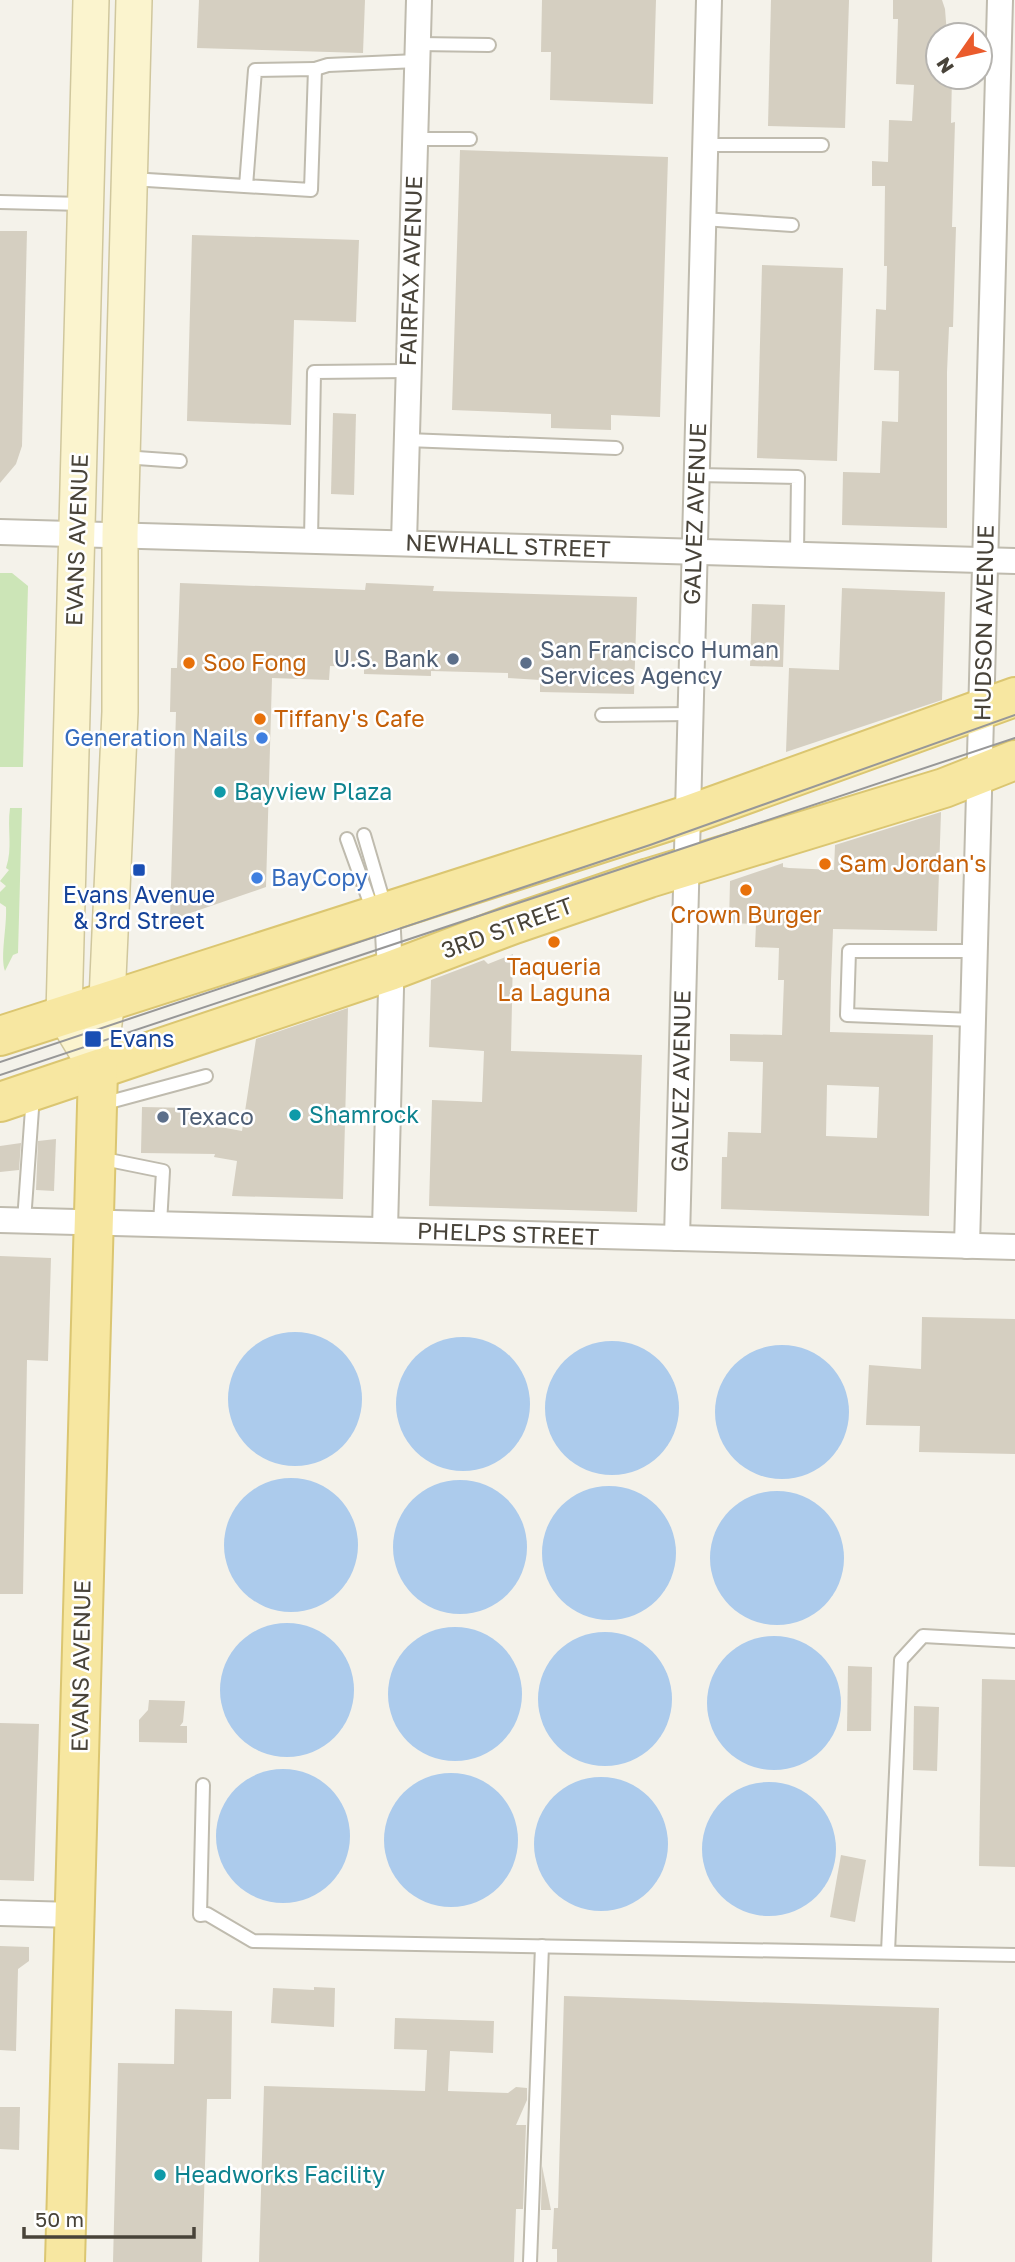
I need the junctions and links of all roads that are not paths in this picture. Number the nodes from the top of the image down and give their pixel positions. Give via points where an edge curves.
1 (91, 0) edge
2 (134, 0) edge
3 (419, 0) edge
4 (709, 0) edge
5 (1000, 0) edge
6 (489, 45) dead end
7 (417, 52) junction
8 (315, 69) junction
9 (415, 139) junction
10 (470, 139) dead end
11 (705, 145) junction
12 (821, 145) dead end
13 (131, 179) junction
14 (246, 186) junction
15 (0, 202) edge
16 (86, 204) junction
17 (703, 219) junction
18 (792, 225) dead end
19 (408, 371) junction
20 (407, 440) junction
21 (616, 448) dead end
22 (122, 457) junction
23 (180, 461) dead end
24 (696, 475) junction
25 (0, 531) edge
26 (76, 534) junction
27 (120, 535) junction
28 (311, 540) junction
29 (404, 543) junction
30 (694, 551) junction
31 (797, 554) junction
32 (986, 560) junction
33 (1015, 561) edge
34 (998, 703) edge
35 (690, 714) junction
36 (602, 715) dead end
37 (1015, 760) edge
38 (980, 774) junction
39 (688, 816) junction
40 (364, 835) dead end
41 (347, 839) dead end
42 (687, 868) junction
43 (381, 915) junction
44 (975, 951) junction
45 (390, 971) junction
46 (107, 1000) junction
47 (64, 1014) junction
48 (973, 1020) junction
49 (0, 1036) edge
50 (206, 1076) dead end
51 (97, 1088) junction
52 (17, 1096) edge
53 (95, 1157) junction
54 (12, 1221) edge
55 (92, 1222) junction
56 (160, 1224) junction
57 (385, 1230) junction
58 (677, 1238) junction
59 (967, 1246) junction
60 (1015, 1247) edge
61 (1015, 1641) edge
62 (203, 1785) dead end
63 (0, 1913) edge
64 (75, 1915) junction
65 (542, 1946) junction
66 (888, 1952) junction
67 (1015, 1955) edge
68 (65, 2262) edge
69 (530, 2262) edge

1 - 16 main road, EVANS AVENUE
2 - 13 main road, EVANS AVENUE
3 - 7 street, FAIRFAX AVENUE
4 - 11 street, GALVEZ AVENUE
5 - 32 street, HUDSON AVENUE
6 - 7 lane
7 - 8 lane
7 - 9 street, FAIRFAX AVENUE
8 - 14 lane via 255,70
8 - 14 lane via 311,190
9 - 10 lane
9 - 19 street, FAIRFAX AVENUE
11 - 12 lane
11 - 17 street, GALVEZ AVENUE
13 - 14 lane
13 - 22 main road, EVANS AVENUE
15 - 16 lane
16 - 26 main road, EVANS AVENUE
17 - 18 lane
17 - 24 street, GALVEZ AVENUE
19 - 20 street, FAIRFAX AVENUE
19 - 28 lane via 314,372
20 - 21 lane
20 - 29 street, FAIRFAX AVENUE
22 - 23 lane
22 - 27 main road, EVANS AVENUE
24 - 30 street, GALVEZ AVENUE
24 - 31 lane via 798,477
25 - 26 street, NEWHALL STREET
26 - 27 street, NEWHALL STREET
26 - 47 main road, EVANS AVENUE
27 - 28 street, NEWHALL STREET
27 - 46 main road, EVANS AVENUE via 120,712
28 - 29 street, NEWHALL STREET
29 - 30 street, NEWHALL STREET
30 - 31 street, NEWHALL STREET
30 - 35 street, GALVEZ AVENUE
31 - 32 street, NEWHALL STREET
32 - 33 street, NEWHALL STREET
32 - 34 street, HUDSON AVENUE
34 - 38 street, HUDSON AVENUE
34 - 39 main road
35 - 36 lane
35 - 39 street, GALVEZ AVENUE
37 - 38 main road, 3RD STREET
38 - 42 main road, 3RD STREET
38 - 44 street, HUDSON AVENUE
39 - 42 street, GALVEZ AVENUE
39 - 43 main road
40 - 43 lane
41 - 43 lane
42 - 45 main road, 3RD STREET via 514,924
42 - 58 street, GALVEZ AVENUE
43 - 45 street
43 - 46 main road
44 - 48 street, HUDSON AVENUE
44 - 48 lane via 849,951 847,1015
45 - 51 main road, 3RD STREET
45 - 57 street
46 - 47 main road
46 - 51 main road, EVANS AVENUE
47 - 49 main road
47 - 51 main road
48 - 59 street, HUDSON AVENUE
50 - 51 lane
51 - 52 main road, 3RD STREET
51 - 53 main road, EVANS AVENUE
52 - 54 lane
53 - 55 main road, EVANS AVENUE
53 - 56 lane via 163,1171
54 - 55 street, PHELPS STREET
55 - 56 street, PHELPS STREET
55 - 64 main road, EVANS AVENUE
56 - 57 street, PHELPS STREET
57 - 58 street, PHELPS STREET
58 - 59 street, PHELPS STREET
59 - 60 street, PHELPS STREET
61 - 66 lane via 923,1636 901,1660
62 - 65 lane via 200,1914 253,1941
63 - 64 street
64 - 68 main road, EVANS AVENUE
65 - 66 lane
65 - 69 lane
66 - 67 lane

